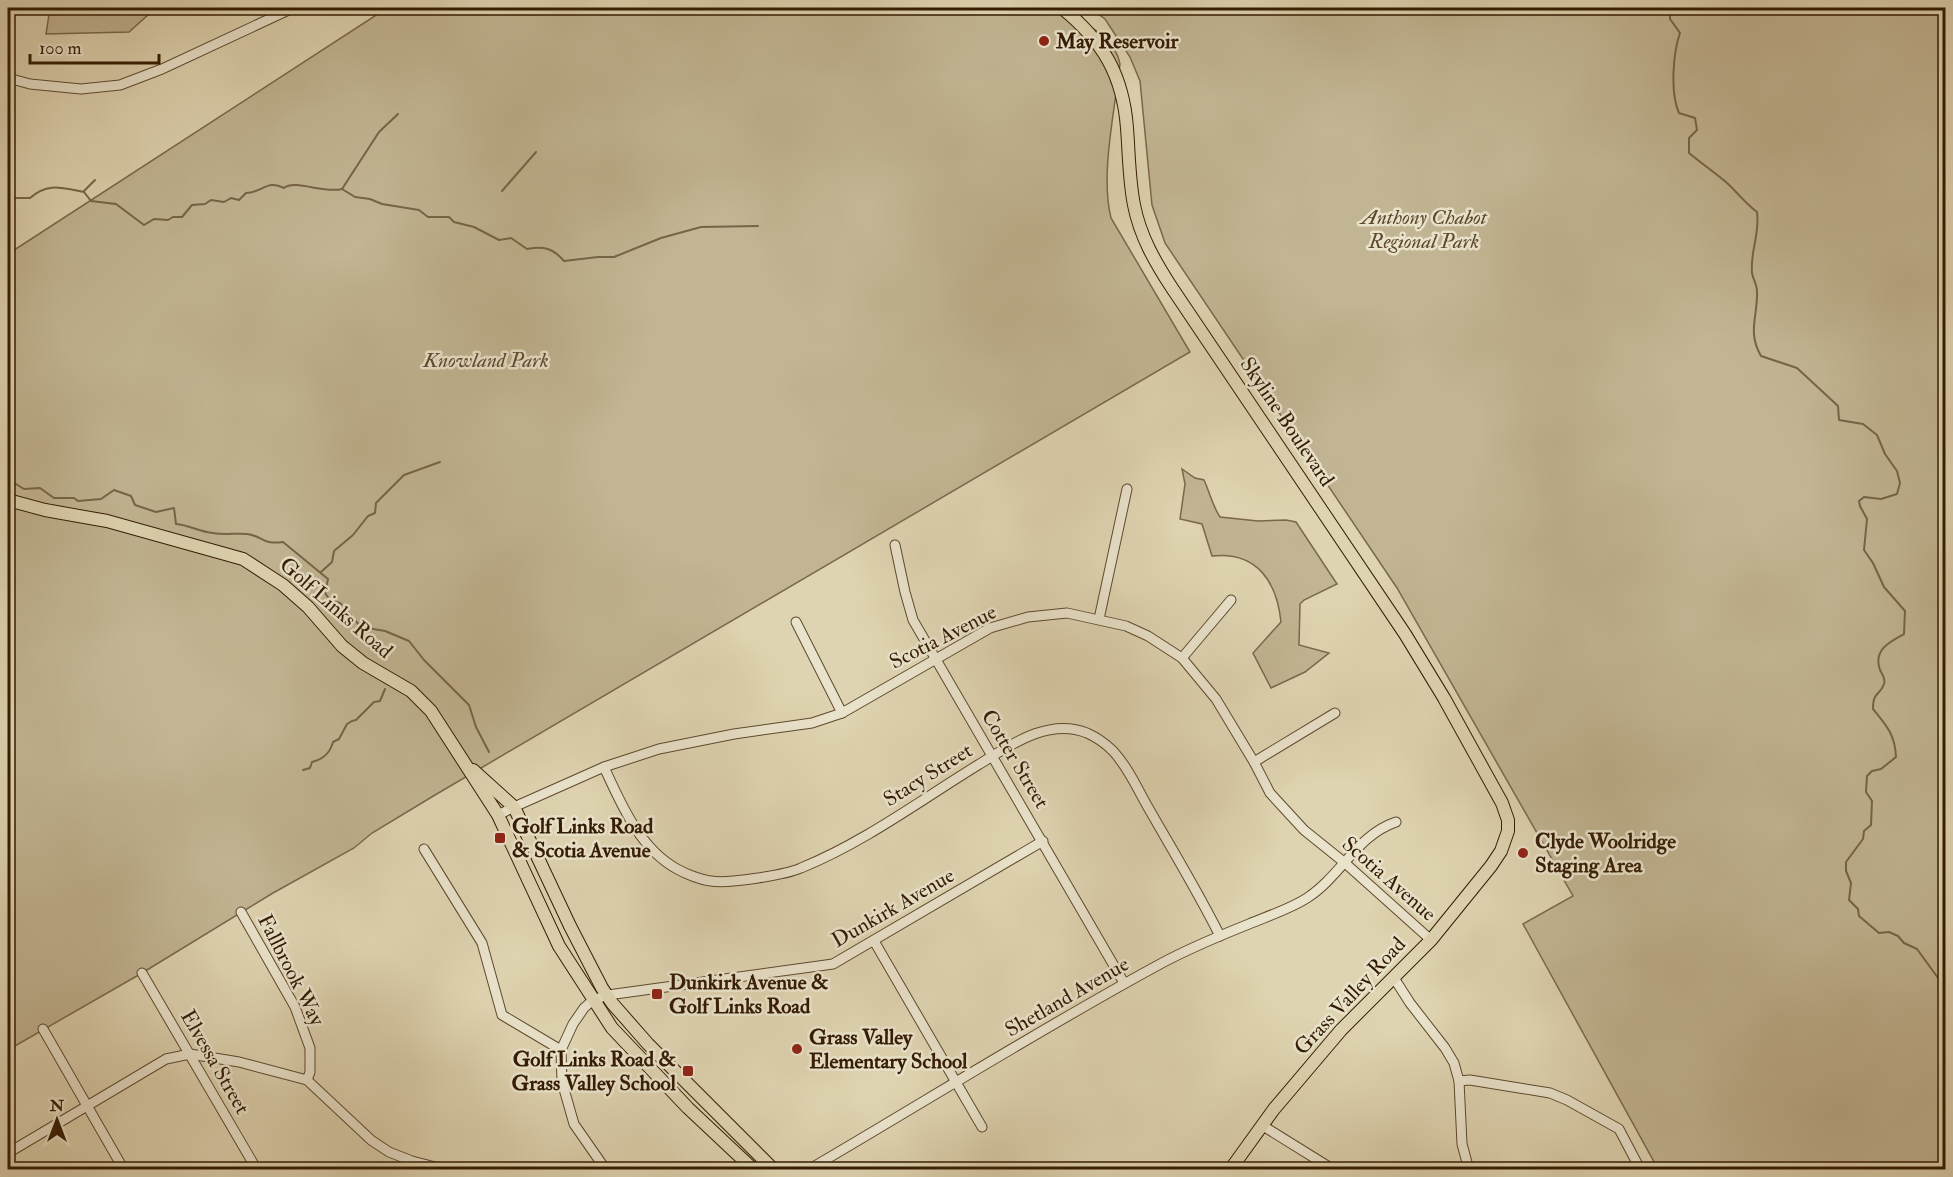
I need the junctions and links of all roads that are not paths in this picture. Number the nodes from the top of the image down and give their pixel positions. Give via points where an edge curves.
1 (293, 8) edge
2 (1062, 8) edge
3 (8, 78) edge
4 (1127, 489) dead end
5 (8, 500) edge
6 (895, 545) dead end
7 (1231, 600) dead end
8 (1099, 619) junction
9 (796, 622) dead end
10 (934, 658) junction
11 (1182, 658) junction
12 (842, 713) junction
13 (1335, 713) dead end
14 (993, 756) junction
15 (1254, 762) junction
16 (465, 763) junction
17 (604, 767) junction
18 (514, 807) junction
19 (498, 815) junction
20 (1396, 822) dead end
21 (1042, 841) junction
22 (424, 849) dead end
23 (1501, 851) joint
24 (1345, 863) junction
25 (241, 912) dead end
26 (1220, 936) junction
27 (1431, 940) junction
28 (874, 941) junction
29 (141, 973) dead end
30 (1394, 978) junction
31 (1124, 983) junction
32 (608, 995) junction
33 (593, 1000) junction
34 (43, 1029) dead end
35 (561, 1050) junction
36 (190, 1054) junction
37 (307, 1080) junction
38 (1459, 1081) junction
39 (956, 1083) junction
40 (88, 1107) junction
41 (1263, 1126) junction
42 (982, 1127) dead end
43 (8, 1153) edge
44 (1639, 1167) dead end
45 (441, 1169) edge
46 (124, 1170) edge
47 (257, 1170) edge
48 (606, 1170) edge
49 (754, 1170) edge
50 (774, 1170) edge
51 (808, 1170) edge
52 (1230, 1170) edge
53 (1334, 1170) edge
54 (1469, 1170) edge

1 - 3 street via 120,85 81,89
2 - 23 main road, Skyline Boulevard via 1097,42 1122,90 1134,207 1152,255 1430,674 1506,812 1508,831
4 - 8 street
5 - 16 main road, Golf Links Road via 106,521 243,559 284,585 363,663 411,691 431,711
6 - 10 street, Cotter Street via 913,620
7 - 11 street
8 - 10 street, Scotia Avenue via 1067,613 1028,617 990,628
8 - 11 street, Scotia Avenue via 1133,629
9 - 12 street
10 - 12 street, Scotia Avenue
10 - 14 street, Cotter Street
11 - 15 street, Scotia Avenue via 1216,699
12 - 17 street, Scotia Avenue via 812,723 659,748
13 - 15 street
14 - 17 street, Stacy Street via 852,843 800,869 756,879 712,882 677,869 650,848 625,812
14 - 21 street, Cotter Street
14 - 26 street, Stacy Street via 1036,733 1052,729 1085,732 1101,741 1122,763
15 - 24 street, Scotia Avenue via 1270,793 1304,830
16 - 18 main road, Golf Links Road
16 - 19 main road, Golf Links Road
17 - 18 street, Scotia Avenue
18 - 19 street, Scotia Avenue
18 - 32 main road, Golf Links Road via 570,926
19 - 33 main road, Golf Links Road via 559,946
20 - 24 street, Shetland Avenue via 1366,839
21 - 28 street, Dunkirk Avenue
21 - 31 street, Cotter Street
22 - 35 street via 482,943 502,1015
23 - 27 main road, Grass Valley Road
24 - 26 street, Shetland Avenue via 1306,899
24 - 27 street, Scotia Avenue
25 - 37 street, Fallbrook Way via 295,1007 310,1048
26 - 31 street, Shetland Avenue
27 - 30 main road, Grass Valley Road
28 - 32 street, Dunkirk Avenue via 833,964
28 - 39 street
29 - 36 street, Elvessa Street
30 - 38 street via 1445,1048
30 - 41 main road, Grass Valley Road via 1341,1030
31 - 39 street, Shetland Avenue
32 - 33 street, Dunkirk Avenue
32 - 50 main road, Golf Links Road via 648,1044
33 - 35 street via 573,1024
33 - 49 main road, Golf Links Road via 619,1036
34 - 40 street
35 - 48 street via 562,1082 574,1124
36 - 37 street
36 - 40 street via 166,1059
36 - 47 street, Elvessa Street
37 - 45 street via 389,1152
38 - 44 street via 1550,1093 1567,1100 1619,1129
38 - 54 street via 1462,1144
39 - 42 street
39 - 51 street, Shetland Avenue
40 - 43 street
40 - 46 street
41 - 52 main road, Grass Valley Road
41 - 53 street

